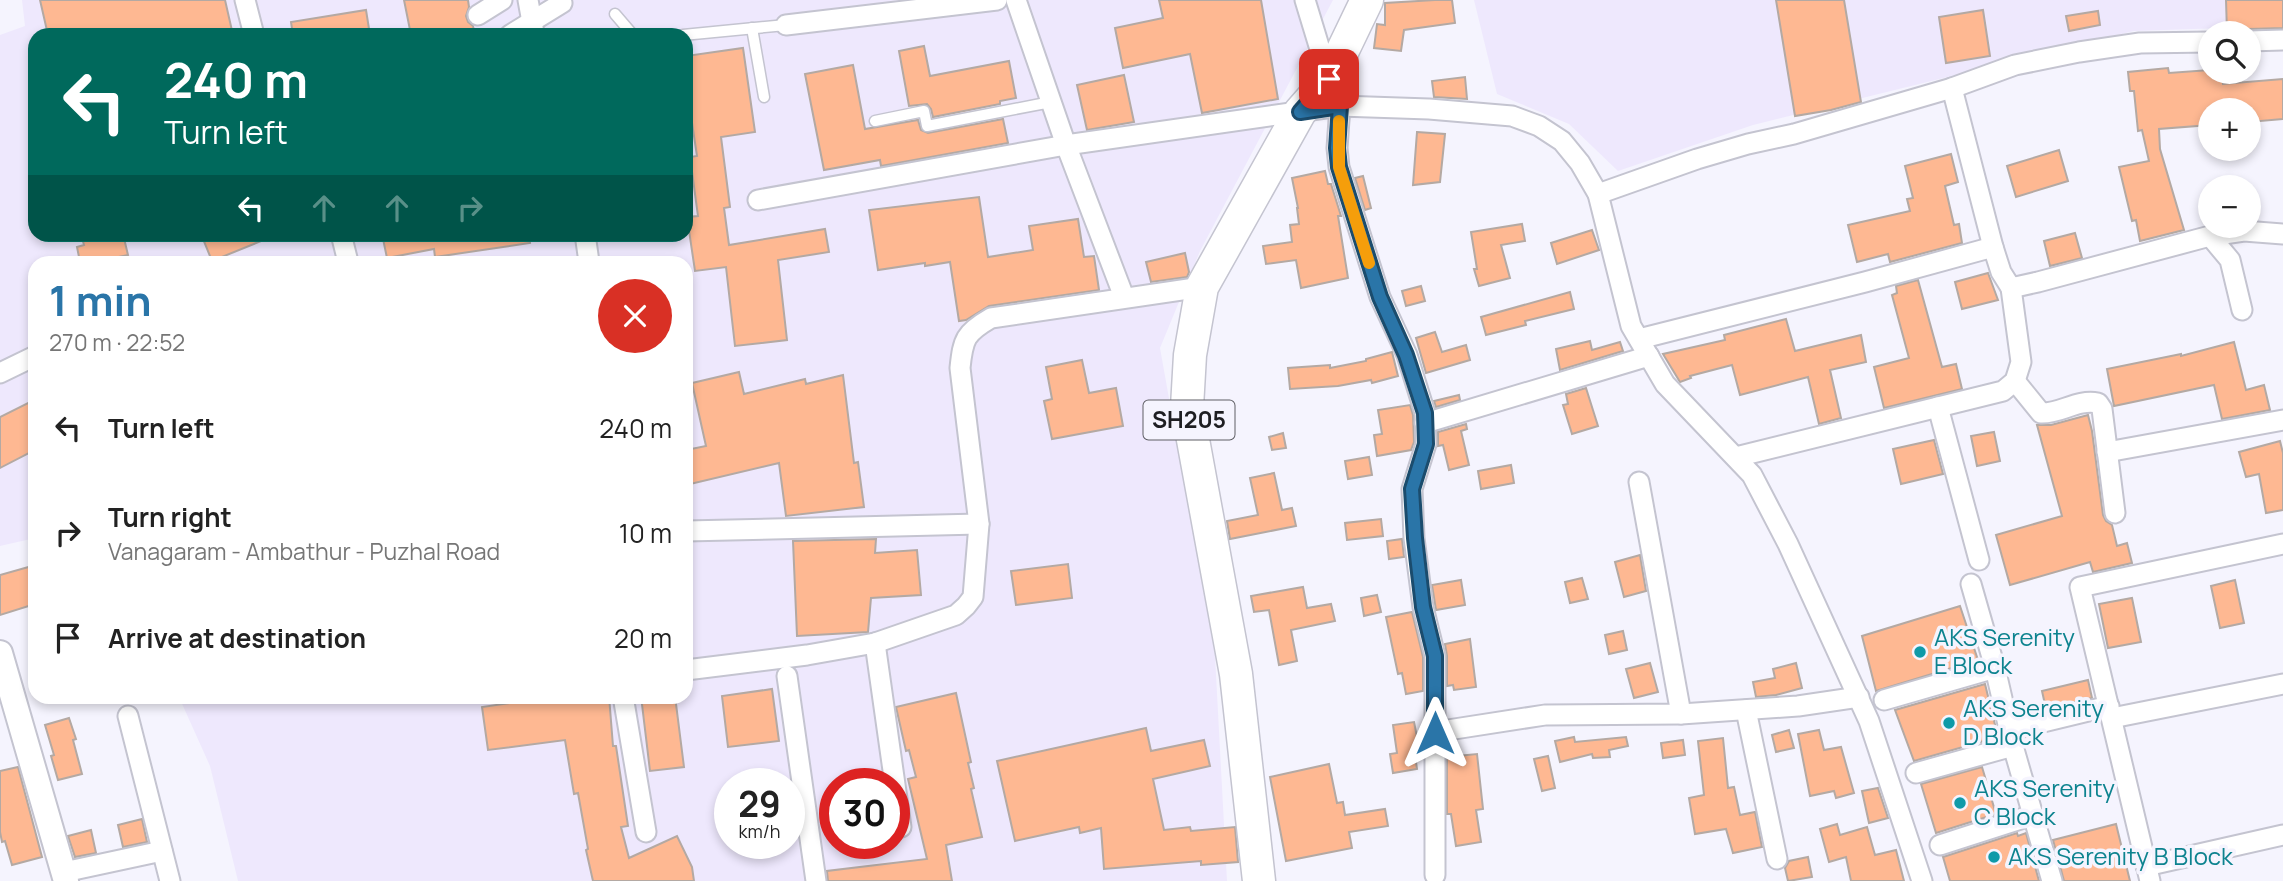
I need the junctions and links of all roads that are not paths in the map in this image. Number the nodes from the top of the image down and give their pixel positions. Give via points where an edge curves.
1 (245, 0) edge
2 (502, 0) edge
3 (528, 0) edge
4 (998, 0) edge
5 (1016, 0) edge
6 (1305, 0) edge
7 (1367, 0) edge
8 (562, 3) dead end
9 (478, 15) dead end
10 (615, 15) dead end
11 (786, 24) joint
12 (252, 28) edge
13 (533, 28) edge
14 (627, 28) edge
15 (752, 28) junction
16 (693, 34) edge
17 (2283, 40) edge
18 (2261, 41) edge
19 (2198, 42) edge
20 (1952, 88) junction
21 (1335, 92) junction
22 (764, 97) dead end
23 (1051, 102) junction
24 (1300, 112) junction
25 (875, 121) dead end
26 (1066, 145) junction
27 (1598, 194) junction
28 (758, 200) dead end
29 (2261, 232) edge
30 (2283, 234) edge
31 (2203, 238) edge
32 (2212, 238) edge
33 (1993, 247) junction
34 (1202, 287) junction
35 (2011, 288) junction
36 (1124, 297) junction
37 (2242, 310) dead end
38 (1644, 348) junction
39 (28, 359) edge
40 (0, 373) edge
41 (2015, 382) junction
42 (1938, 407) junction
43 (2283, 420) edge
44 (1425, 424) junction
45 (2107, 452) junction
46 (1736, 457) junction
47 (1639, 482) dead end
48 (2115, 513) dead end
49 (979, 524) junction
50 (693, 531) edge
51 (2283, 544) edge
52 (1979, 560) dead end
53 (1971, 584) dead end
54 (875, 643) junction
55 (0, 653) edge
56 (1995, 668) junction
57 (693, 669) edge
58 (787, 676) dead end
59 (2283, 684) edge
60 (1859, 697) junction
61 (1884, 700) dead end
62 (624, 704) edge
63 (1746, 710) junction
64 (2110, 712) junction
65 (1681, 714) junction
66 (128, 716) dead end
67 (1435, 733) junction
68 (2011, 738) junction
69 (893, 768) edge
70 (1916, 773) dead end
71 (2033, 816) junction
72 (646, 832) dead end
73 (2283, 835) edge
74 (1940, 845) dead end
75 (162, 851) junction
76 (1777, 859) dead end
77 (2148, 873) edge
78 (65, 876) edge
79 (1431, 879) edge
80 (170, 881) edge
81 (816, 881) edge
82 (1259, 881) edge
83 (1922, 881) edge
84 (2052, 881) edge

1 - 12 street
2 - 9 street
3 - 13 street
4 - 11 street
5 - 23 street
6 - 21 street
7 - 21 main road, SH205
8 - 13 street
10 - 14 lane
11 - 15 lane
15 - 16 lane
15 - 22 lane
17 - 18 street
19 - 20 street via 2140,43 2079,52 2015,65
20 - 27 street via 1697,159
20 - 33 street
21 - 24 main road, SH205
21 - 27 street via 1429,109 1512,116 1539,126 1562,141
21 - 44 street via 1339,167 1380,297 1406,355
23 - 25 lane via 928,125 925,111
23 - 26 street
24 - 26 street
24 - 34 main road, SH205
26 - 28 street
26 - 36 street
27 - 38 street via 1631,326
29 - 30 street
31 - 35 street
32 - 37 street via 2230,260
33 - 35 street
33 - 38 street
34 - 36 street
34 - 82 main road, SH205 via 1187,407 1236,674
35 - 41 street via 2021,362
36 - 49 street via 991,318 962,343 960,368
38 - 44 street
38 - 46 street via 1665,384
39 - 40 street
41 - 42 street via 2003,391
41 - 45 street via 2041,412 2087,401 2098,403
42 - 46 street
42 - 52 street
43 - 45 street
44 - 67 street via 1426,444 1412,489 1423,607 1435,656
45 - 48 street
46 - 60 street via 1752,475 1788,544
47 - 65 street
49 - 50 street
49 - 54 street via 974,597 956,615
51 - 64 street via 2080,587
53 - 56 street
54 - 57 street
54 - 69 street
55 - 78 street
56 - 61 street
56 - 68 street
58 - 81 street
59 - 64 street
60 - 63 street
60 - 83 street
62 - 72 street
63 - 65 street
63 - 76 street
64 - 68 street
64 - 77 street
65 - 67 street via 1545,715
66 - 75 street
67 - 79 street
68 - 70 street
68 - 71 street
71 - 74 street
71 - 84 street
73 - 77 street
75 - 78 street
75 - 80 street

